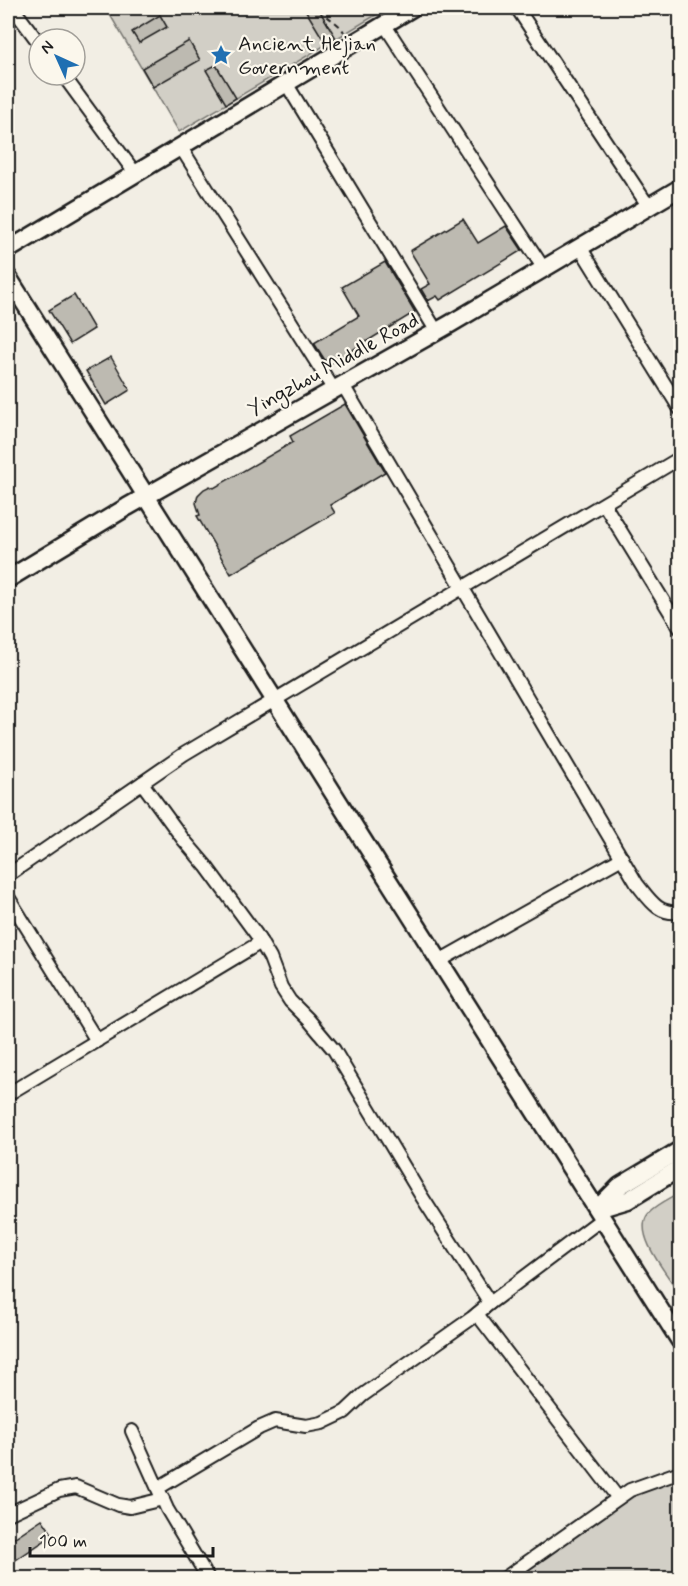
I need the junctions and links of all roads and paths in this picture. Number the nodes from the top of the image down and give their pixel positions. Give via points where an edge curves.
1 (13, 8) edge
2 (320, 8) edge
3 (412, 8) edge
4 (517, 8) edge
5 (384, 24) junction
6 (27, 27) edge
7 (351, 44) junction
8 (286, 83) junction
9 (72, 87) edge
10 (180, 146) junction
11 (135, 173) junction
12 (681, 188) edge
13 (649, 207) junction
14 (580, 247) junction
15 (8, 250) edge
16 (544, 269) junction
17 (8, 277) edge
18 (437, 332) junction
19 (339, 387) junction
20 (681, 409) edge
21 (681, 458) edge
22 (145, 497) junction
23 (604, 504) junction
24 (8, 579) edge
25 (462, 588) junction
26 (681, 628) edge
27 (275, 701) junction
28 (142, 783) junction
29 (622, 858) junction
30 (8, 875) edge
31 (8, 897) edge
32 (681, 912) edge
33 (261, 942) junction
34 (441, 960) junction
35 (97, 1041) junction
36 (8, 1094) edge
37 (681, 1150) edge
38 (681, 1168) edge
39 (600, 1214) junction
40 (490, 1303) junction
41 (477, 1314) junction
42 (681, 1341) edge
43 (132, 1431) dead end
44 (681, 1472) edge
45 (160, 1493) junction
46 (618, 1498) junction
47 (10, 1509) edge
48 (681, 1574) edge
49 (208, 1578) edge
50 (505, 1578) edge
51 (669, 1578) edge

1 - 6 street
2 - 7 path via 326,17 338,23
3 - 5 street
4 - 13 street
5 - 7 street
5 - 16 street
7 - 8 street
8 - 10 street
8 - 18 street
9 - 11 street
10 - 11 street
10 - 19 street
11 - 15 street
12 - 13 street, Yingzhou Middle Road
13 - 14 street, Yingzhou Middle Road
14 - 16 street, Yingzhou Middle Road
14 - 20 street
16 - 18 street, Yingzhou Middle Road
17 - 22 street
18 - 19 street, Yingzhou Middle Road
19 - 22 street, Yingzhou Middle Road
19 - 25 street
21 - 23 street
22 - 24 street, Yingzhou Middle Road
22 - 27 street
23 - 25 street
23 - 26 street
25 - 27 street
25 - 29 street
27 - 28 street
27 - 34 street
28 - 30 street
28 - 33 street
29 - 32 street via 653,904 669,914
29 - 34 street
31 - 35 street
33 - 35 street
33 - 40 street via 281,987 334,1050
34 - 39 street
35 - 36 street
37 - 39 street via 620,1186
38 - 39 street
39 - 40 street
39 - 42 street
40 - 41 street
41 - 45 street via 345,1412 306,1426 274,1421 267,1424
41 - 46 street
43 - 45 street
44 - 46 street
45 - 47 street via 130,1507 76,1487
45 - 49 street
46 - 50 street
48 - 51 path

